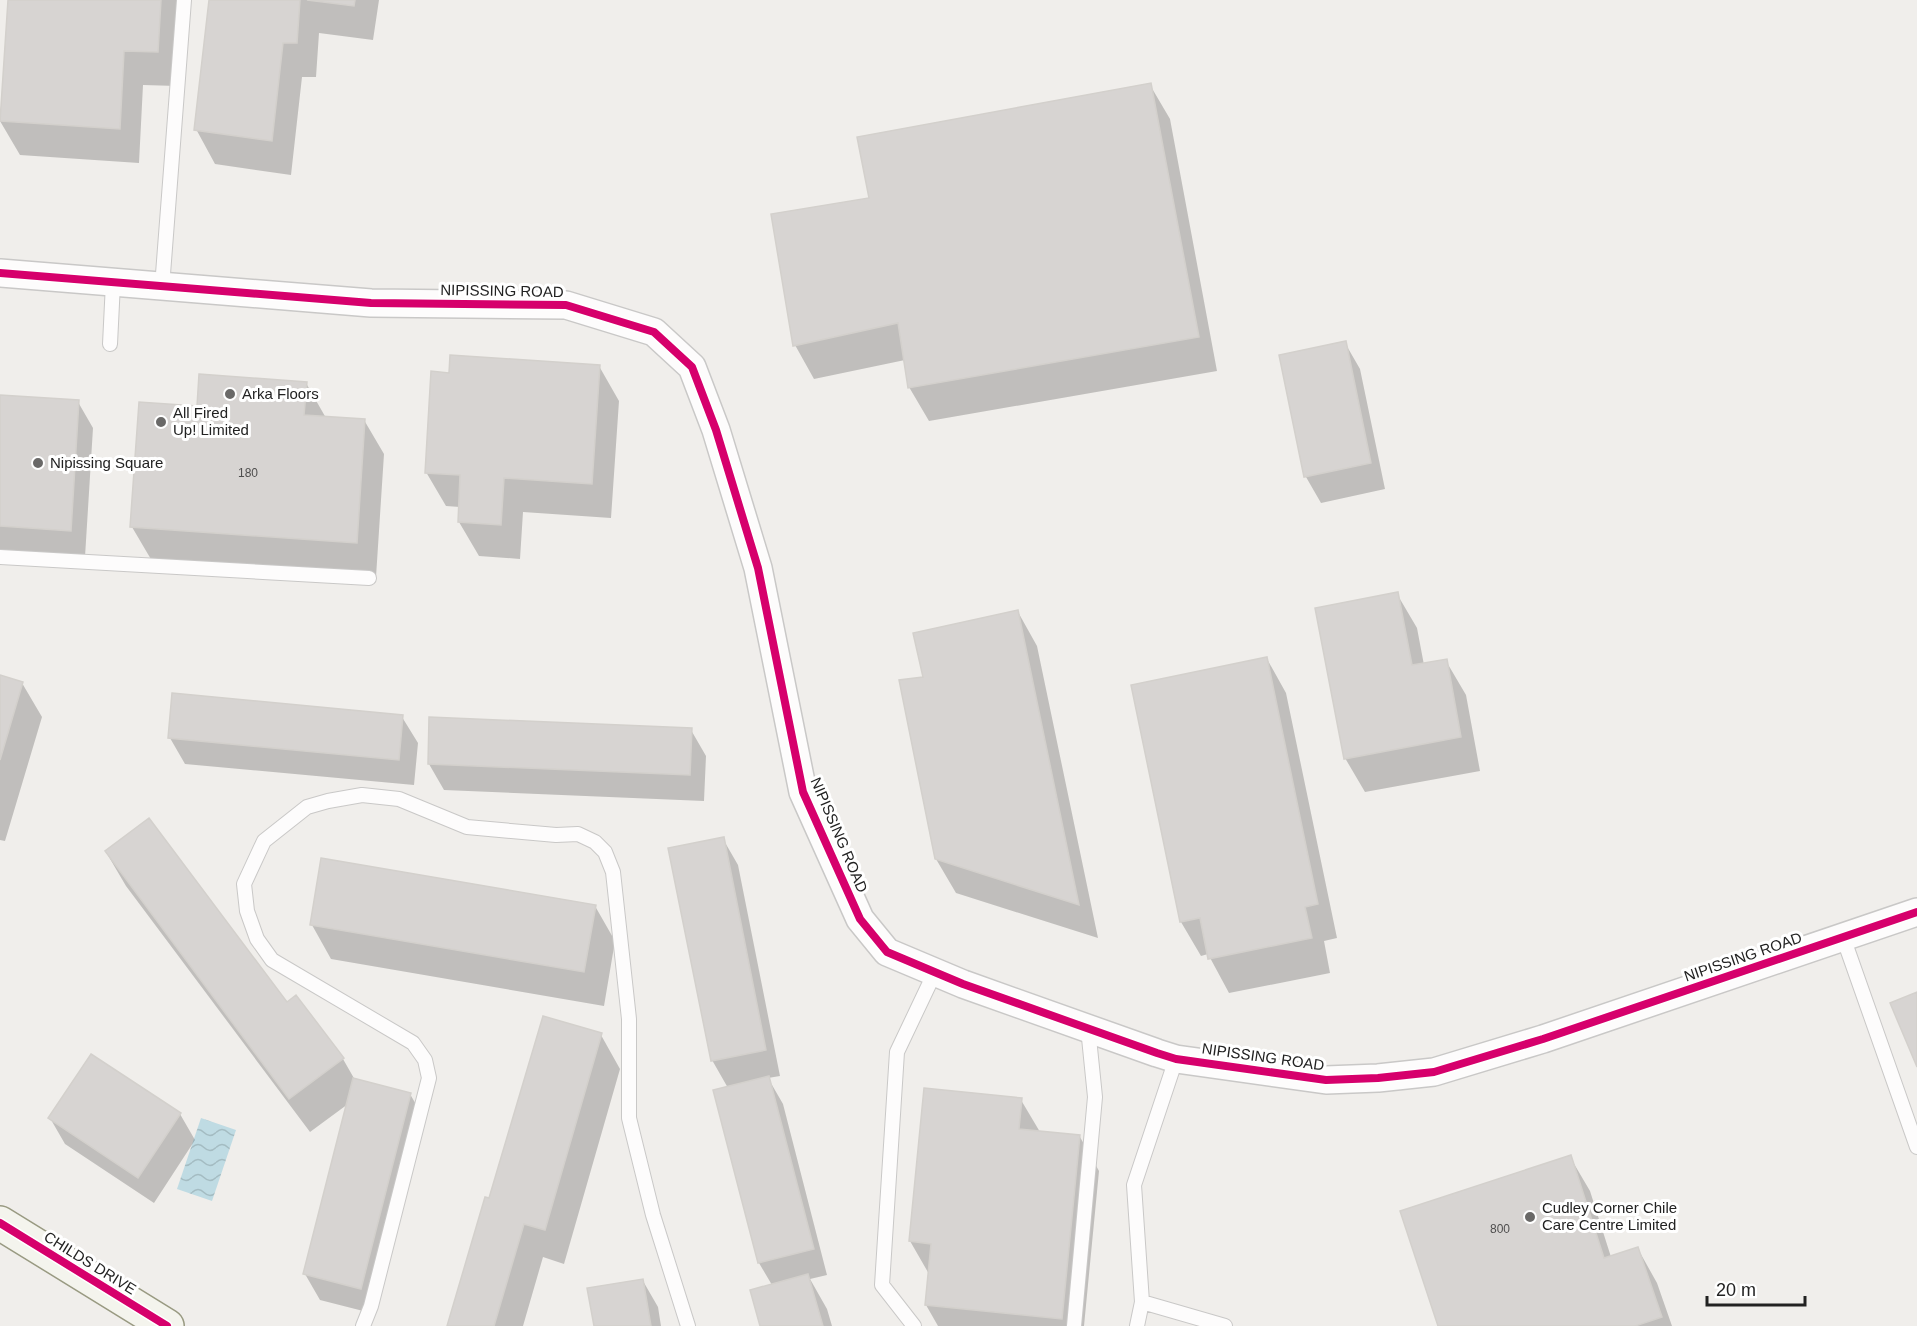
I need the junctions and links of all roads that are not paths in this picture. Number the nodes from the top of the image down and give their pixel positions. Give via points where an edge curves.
1 (184, 0) edge
2 (0, 273) edge
3 (114, 283) junction
4 (162, 286) junction
5 (110, 345) dead end
6 (0, 557) edge
7 (369, 578) dead end
8 (1917, 912) edge
9 (1843, 937) junction
10 (935, 972) junction
11 (1088, 1028) junction
12 (1176, 1059) junction
13 (1917, 1147) edge
14 (0, 1223) edge
15 (1142, 1302) junction
16 (166, 1326) edge
17 (363, 1326) edge
18 (688, 1326) edge
19 (914, 1326) edge
20 (1074, 1326) edge
21 (1137, 1326) edge
22 (1225, 1326) edge

1 - 4 lane
2 - 3 street, NIPISSING ROAD
3 - 4 street, NIPISSING ROAD
3 - 5 lane
4 - 10 street, NIPISSING ROAD via 371,303 566,305 654,332 692,367 716,430 758,568 803,792 860,919 887,952
6 - 7 lane
8 - 9 street, NIPISSING ROAD
9 - 12 street, NIPISSING ROAD via 1544,1039 1434,1072 1326,1080
9 - 13 lane
10 - 11 street, NIPISSING ROAD
10 - 19 lane via 897,1053 882,1285
11 - 12 street, NIPISSING ROAD
11 - 20 lane via 1095,1097
12 - 15 lane via 1134,1185
14 - 16 street, CHILDS DRIVE
15 - 21 lane
15 - 22 lane
17 - 18 lane via 422,1117 429,1078 425,1060 413,1043 272,960 257,939 247,911 244,884 264,841 286,822 307,807 362,795 399,799 467,827 578,834 605,852 613,872 629,1019 629,1118 653,1215

